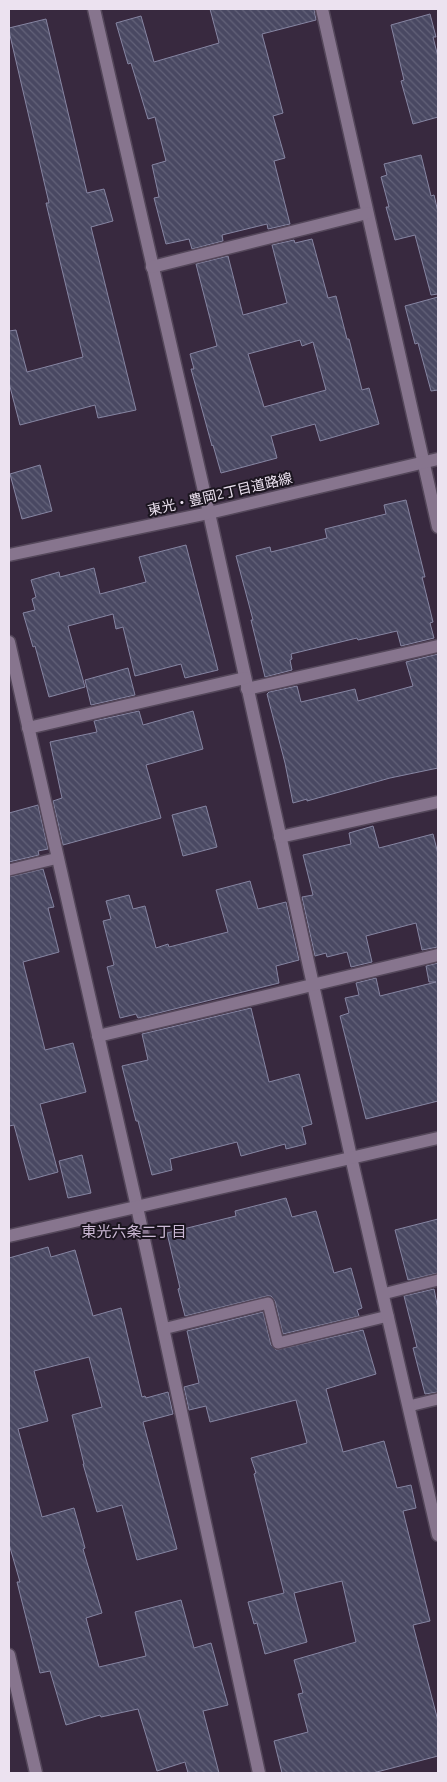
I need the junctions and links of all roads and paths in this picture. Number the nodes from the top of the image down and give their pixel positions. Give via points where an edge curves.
1 (94, 9) edge
2 (322, 9) edge
3 (367, 213) junction
4 (152, 266) junction
5 (438, 459) edge
6 (424, 462) junction
7 (208, 512) junction
8 (438, 527) edge
9 (9, 556) edge
10 (9, 642) edge
11 (438, 646) edge
12 (246, 684) junction
13 (28, 728) junction
14 (438, 802) edge
15 (280, 837) junction
16 (58, 858) junction
17 (9, 870) edge
18 (438, 955) edge
19 (313, 985) junction
20 (98, 1036) junction
21 (438, 1138) edge
22 (351, 1157) junction
23 (138, 1207) junction
24 (9, 1236) edge
25 (438, 1280) edge
26 (383, 1294) junction
27 (388, 1316) junction
28 (163, 1329) junction
29 (438, 1399) edge
30 (408, 1406) junction
31 (438, 1535) edge
32 (9, 1655) edge
33 (36, 1773) edge
34 (259, 1773) edge

1 - 4 street
2 - 3 street
3 - 4 street
3 - 6 street
4 - 7 street
5 - 6 street, 東光・豊岡2丁目道路線
6 - 7 street, 東光・豊岡2丁目道路線
6 - 8 street
7 - 9 street, 東光・豊岡2丁目道路線
7 - 12 street
10 - 13 street
11 - 12 street
12 - 13 street
12 - 15 street
13 - 16 street
14 - 15 street
15 - 19 street
16 - 17 lane
16 - 20 street
18 - 19 street
19 - 20 street
19 - 22 street
20 - 23 street
21 - 22 street
22 - 23 street
22 - 26 street
23 - 24 street
23 - 28 street
25 - 26 lane
26 - 27 street
27 - 28 lane via 278,1343 268,1303
27 - 30 street
28 - 34 street
29 - 30 lane
30 - 31 street
32 - 33 street

